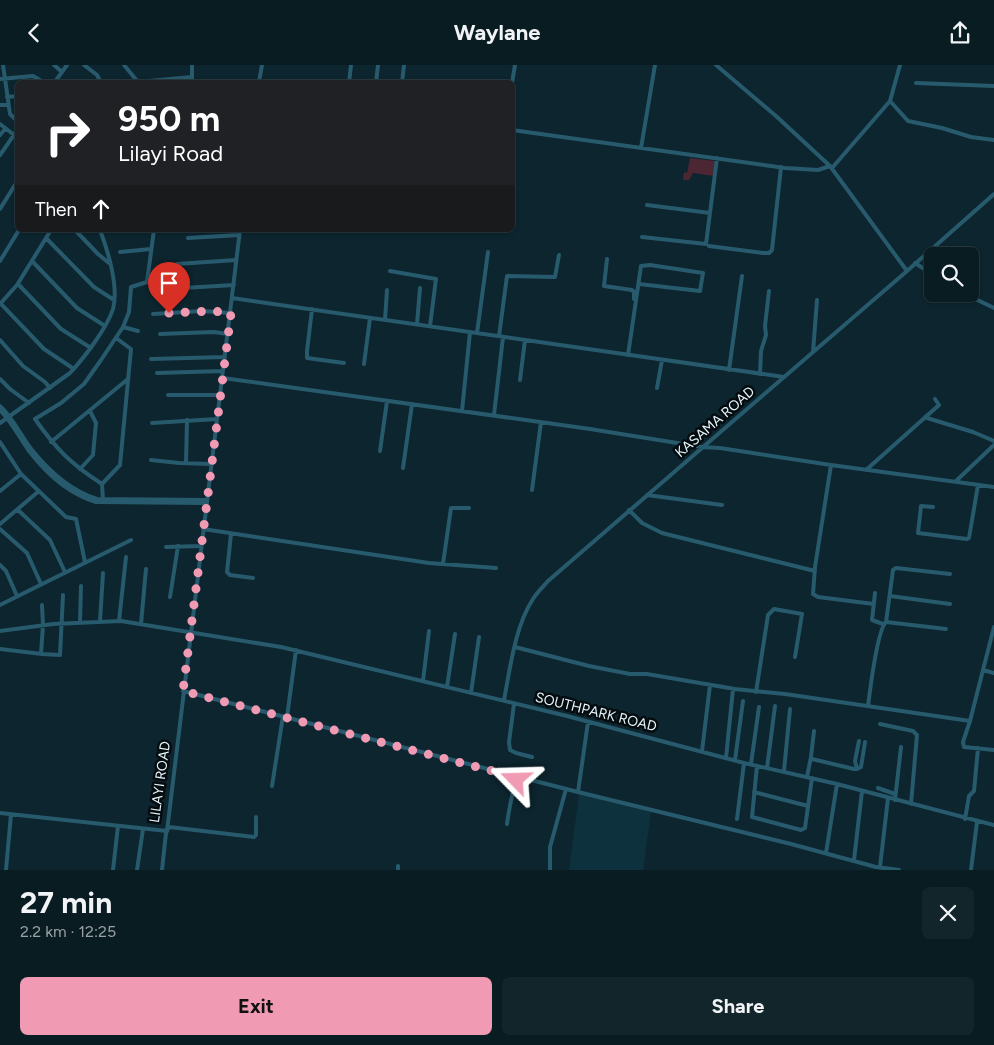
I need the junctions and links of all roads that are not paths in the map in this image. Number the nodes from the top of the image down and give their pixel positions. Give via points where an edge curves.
1 (3, 65) edge
2 (54, 65) edge
3 (67, 65) edge
4 (84, 65) edge
5 (124, 65) edge
6 (192, 65) edge
7 (262, 65) edge
8 (352, 65) edge
9 (378, 65) edge
10 (404, 65) edge
11 (515, 65) edge
12 (655, 65) edge
13 (716, 65) edge
14 (900, 65) edge
15 (62, 72) junction
16 (192, 77) joint
17 (2, 79) edge
18 (41, 80) edge
19 (56, 80) edge
20 (100, 80) edge
21 (136, 80) edge
22 (160, 80) edge
23 (259, 80) edge
24 (350, 80) edge
25 (376, 80) edge
26 (402, 80) edge
27 (512, 80) edge
28 (916, 83) dead end
29 (994, 86) edge
30 (15, 96) edge
31 (7, 97) junction
32 (890, 101) junction
33 (0, 105) edge
34 (8, 105) junction
35 (15, 119) edge
36 (0, 124) edge
37 (5, 129) junction
38 (515, 130) edge
39 (15, 133) edge
40 (0, 135) edge
41 (13, 135) junction
42 (994, 141) edge
43 (641, 148) junction
44 (0, 155) edge
45 (717, 158) junction
46 (781, 167) junction
47 (831, 167) junction
48 (15, 186) edge
49 (994, 194) edge
50 (648, 205) dead end
51 (0, 209) edge
52 (710, 213) junction
53 (18, 232) edge
54 (50, 232) edge
55 (77, 232) edge
56 (101, 232) edge
57 (154, 232) edge
58 (240, 232) edge
59 (642, 237) dead end
60 (46, 238) junction
61 (188, 238) dead end
62 (709, 245) dead end
63 (151, 249) junction
64 (120, 252) dead end
65 (488, 252) dead end
66 (559, 255) dead end
67 (607, 259) dead end
68 (236, 260) junction
69 (0, 261) edge
70 (32, 261) junction
71 (110, 263) junction
72 (915, 263) junction
73 (177, 264) dead end
74 (924, 268) edge
75 (390, 271) dead end
76 (907, 271) junction
77 (742, 276) dead end
78 (18, 284) junction
79 (639, 284) junction
80 (234, 285) junction
81 (420, 288) dead end
82 (166, 289) dead end
83 (387, 291) dead end
84 (769, 291) dead end
85 (232, 298) junction
86 (817, 300) dead end
87 (114, 301) junction
88 (979, 301) edge
89 (0, 304) edge
90 (994, 308) edge
91 (312, 309) junction
92 (231, 313) junction
93 (153, 314) dead end
94 (370, 317) junction
95 (385, 319) junction
96 (417, 324) junction
97 (105, 326) junction
98 (430, 326) junction
99 (123, 327) junction
100 (138, 331) dead end
101 (470, 332) junction
102 (477, 333) junction
103 (160, 334) dead end
104 (228, 334) junction
105 (501, 336) junction
106 (116, 338) junction
107 (0, 340) edge
108 (525, 340) junction
109 (91, 347) junction
110 (813, 352) junction
111 (627, 355) junction
112 (225, 357) junction
113 (151, 359) dead end
114 (662, 360) junction
115 (344, 363) dead end
116 (364, 364) dead end
117 (74, 369) junction
118 (729, 370) junction
119 (224, 371) junction
120 (157, 373) dead end
121 (760, 374) junction
122 (784, 377) junction
123 (223, 378) junction
124 (0, 379) edge
125 (128, 379) junction
126 (520, 380) dead end
127 (50, 388) junction
128 (657, 388) dead end
129 (168, 395) dead end
130 (220, 395) junction
131 (935, 399) dead end
132 (387, 401) junction
133 (29, 403) junction
134 (412, 404) junction
135 (0, 405) edge
136 (0, 410) edge
137 (90, 411) junction
138 (462, 411) junction
139 (494, 415) junction
140 (926, 416) junction
141 (8, 417) junction
142 (217, 419) junction
143 (187, 421) junction
144 (542, 422) junction
145 (0, 423) edge
146 (152, 423) dead end
147 (994, 441) edge
148 (0, 442) edge
149 (51, 442) junction
150 (994, 445) edge
151 (702, 447) junction
152 (6, 451) junction
153 (380, 451) dead end
154 (0, 456) edge
155 (151, 460) dead end
156 (186, 463) junction
157 (212, 464) junction
158 (831, 465) junction
159 (403, 468) dead end
160 (80, 469) junction
161 (866, 469) junction
162 (21, 474) junction
163 (955, 482) junction
164 (102, 484) junction
165 (978, 485) junction
166 (994, 487) edge
167 (532, 490) dead end
168 (0, 491) edge
169 (39, 491) junction
170 (647, 495) junction
171 (103, 501) junction
172 (207, 502) junction
173 (722, 505) dead end
174 (932, 507) dead end
175 (470, 508) dead end
176 (18, 510) junction
177 (629, 511) junction
178 (0, 525) edge
179 (0, 529) edge
180 (203, 529) junction
181 (231, 534) junction
182 (131, 540) dead end
183 (178, 546) junction
184 (201, 546) junction
185 (166, 547) dead end
186 (126, 557) dead end
187 (85, 562) junction
188 (443, 564) junction
189 (0, 565) edge
190 (496, 568) dead end
191 (146, 569) dead end
192 (815, 571) junction
193 (65, 572) junction
194 (103, 573) dead end
195 (950, 574) dead end
196 (253, 578) dead end
197 (41, 584) junction
198 (82, 586) dead end
199 (875, 593) dead end
200 (63, 595) dead end
201 (18, 596) junction
202 (890, 596) junction
203 (170, 597) dead end
204 (874, 603) junction
205 (950, 604) dead end
206 (0, 605) edge
207 (42, 605) dead end
208 (100, 621) junction
209 (120, 621) junction
210 (62, 623) junction
211 (80, 623) junction
212 (884, 623) junction
213 (141, 624) junction
214 (43, 625) junction
215 (994, 627) edge
216 (946, 629) dead end
217 (0, 631) edge
218 (429, 631) dead end
219 (190, 632) junction
220 (455, 634) dead end
221 (479, 637) dead end
222 (515, 647) junction
223 (0, 649) edge
224 (296, 650) junction
225 (41, 654) junction
226 (795, 657) dead end
227 (983, 670) junction
228 (994, 673) edge
229 (423, 681) junction
230 (710, 685) junction
231 (447, 687) junction
232 (733, 689) junction
233 (183, 691) junction
234 (756, 692) junction
235 (471, 693) junction
236 (504, 701) junction
237 (743, 701) dead end
238 (514, 703) junction
239 (775, 706) dead end
240 (868, 706) junction
241 (759, 707) dead end
242 (790, 709) dead end
243 (285, 716) junction
244 (970, 721) junction
245 (588, 722) junction
246 (880, 725) dead end
247 (814, 731) dead end
248 (859, 741) dead end
249 (865, 742) dead end
250 (901, 747) dead end
251 (978, 749) junction
252 (994, 750) edge
253 (702, 751) junction
254 (532, 757) dead end
255 (811, 757) junction
256 (726, 758) junction
257 (735, 760) junction
258 (744, 763) junction
259 (751, 764) junction
260 (757, 765) junction
261 (767, 768) junction
262 (857, 769) junction
263 (784, 771) junction
264 (516, 777) junction
265 (809, 777) junction
266 (837, 784) junction
267 (272, 785) dead end
268 (878, 788) dead end
269 (566, 789) junction
270 (862, 791) junction
271 (578, 792) junction
272 (754, 792) junction
273 (895, 794) junction
274 (888, 798) junction
275 (895, 800) junction
276 (911, 804) junction
277 (808, 805) junction
278 (0, 813) edge
279 (11, 814) junction
280 (256, 817) dead end
281 (737, 819) dead end
282 (965, 819) junction
283 (977, 821) junction
284 (507, 824) dead end
285 (994, 825) edge
286 (118, 826) junction
287 (143, 829) junction
288 (167, 831) junction
289 (826, 853) junction
290 (0, 859) edge
291 (7, 860) junction
292 (854, 861) junction
293 (880, 867) junction
294 (6, 870) edge
295 (113, 870) edge
296 (137, 870) edge
297 (162, 870) edge
298 (550, 870) edge
299 (899, 870) edge
300 (971, 870) edge

1 - 17 street
2 - 15 street
3 - 15 street
4 - 20 street
5 - 21 street
6 - 16 street
7 - 23 street
8 - 24 street
9 - 25 street
10 - 26 street
11 - 27 street
12 - 43 street
13 - 47 street
14 - 32 street
15 - 19 street
16 - 22 street
17 - 18 street via 33,75
17 - 31 street
28 - 29 street
30 - 31 street
31 - 34 street
32 - 42 street via 908,121
32 - 47 street
33 - 34 street
34 - 35 street
36 - 37 street
37 - 40 street
37 - 41 street
38 - 43 street
39 - 41 street
41 - 44 street
43 - 45 street
45 - 46 street
45 - 52 street
46 - 47 street via 818,170
46 - 62 street via 772,250 763,253
47 - 76 street
48 - 51 street
49 - 72 street, KASAMA ROAD
50 - 52 street
52 - 59 street via 704,245
53 - 69 street
54 - 60 street
55 - 71 street
56 - 71 street
57 - 63 street
58 - 61 street
58 - 68 street, LILAYI ROAD
60 - 70 street
60 - 87 street via 94,287
63 - 64 street
63 - 99 street via 147,282 131,287 129,312
65 - 102 street
66 - 105 street via 555,277 507,276
67 - 111 street via 604,287 634,292
68 - 73 street
68 - 80 street, LILAYI ROAD
70 - 78 street
70 - 97 street via 77,309
71 - 87 street
72 - 74 street
72 - 76 street, KASAMA ROAD
75 - 98 street via 436,279
76 - 110 street, KASAMA ROAD
77 - 118 street
78 - 89 street
78 - 109 street via 61,329
79 - 79 street via 640,267 645,265 703,273 700,291
79 - 111 street
80 - 82 street
80 - 85 street, LILAYI ROAD
81 - 96 street
83 - 95 street
84 - 121 street
85 - 91 street
85 - 92 street, LILAYI ROAD
86 - 110 street
87 - 97 street
88 - 90 street
89 - 117 street via 44,349
91 - 94 street
91 - 115 street via 308,358
92 - 93 street
92 - 104 street, LILAYI ROAD
94 - 95 street
94 - 116 street
95 - 96 street
96 - 98 street
97 - 109 street
98 - 101 street
99 - 100 street
99 - 106 street
101 - 102 street
101 - 138 street
102 - 105 street
103 - 104 street
104 - 112 street, LILAYI ROAD
105 - 108 street
105 - 139 street
106 - 125 street via 131,349
106 - 149 street via 84,384 35,419
107 - 127 street via 23,366
108 - 111 street
108 - 126 street
109 - 117 street
110 - 122 street, KASAMA ROAD
111 - 114 street
112 - 113 street
112 - 119 street, LILAYI ROAD
114 - 118 street
114 - 128 street
117 - 127 street
118 - 121 street
119 - 120 street
119 - 123 street, LILAYI ROAD
121 - 122 street
122 - 151 street, KASAMA ROAD
123 - 130 street, LILAYI ROAD
123 - 132 street
124 - 133 street
125 - 137 street
125 - 164 street via 120,465
127 - 133 street
129 - 130 street
130 - 142 street, LILAYI ROAD
131 - 140 street via 938,405
132 - 134 street
132 - 153 street
133 - 141 street
134 - 138 street
134 - 159 street
135 - 141 street
136 - 141 street
137 - 149 street
137 - 160 street via 96,423 93,455
138 - 139 street
139 - 144 street
140 - 147 street
140 - 161 street
141 - 145 street
141 - 171 street via 55,475 85,496
142 - 143 street
142 - 157 street, LILAYI ROAD
143 - 146 street
143 - 156 street
144 - 151 street
144 - 167 street
148 - 152 street
149 - 160 street
150 - 163 street
151 - 158 street
151 - 170 street, KASAMA ROAD
152 - 154 street
152 - 162 street
155 - 156 street
156 - 157 street
157 - 172 street, LILAYI ROAD
158 - 161 street
158 - 192 street
160 - 164 street
161 - 163 street
162 - 168 street
162 - 169 street
163 - 165 street
164 - 171 street
165 - 166 street
165 - 174 street via 967,539 918,533 921,506
169 - 176 street
169 - 187 street via 66,517 76,519
170 - 173 street
170 - 177 street, KASAMA ROAD
171 - 172 street
172 - 180 street, LILAYI ROAD
175 - 188 street via 451,508
176 - 178 street
176 - 193 street via 50,540
177 - 192 street via 642,523 662,533
177 - 222 street, KASAMA ROAD via 536,594 522,622
179 - 197 street via 27,553
180 - 181 street
180 - 184 street, LILAYI ROAD
181 - 188 street
181 - 196 street via 227,571 230,575
182 - 187 street
183 - 184 street
183 - 185 street
183 - 203 street
184 - 219 street, LILAYI ROAD
186 - 209 street
187 - 193 street
188 - 190 street
189 - 201 street
191 - 213 street
192 - 204 street via 814,595
193 - 197 street
194 - 208 street
195 - 202 street via 894,568
197 - 201 street
198 - 211 street
199 - 204 street
200 - 210 street
201 - 206 street
202 - 205 street
202 - 212 street
204 - 212 street via 872,620
207 - 214 street
208 - 209 street, SOUTHPARK ROAD
208 - 211 street, SOUTHPARK ROAD
209 - 213 street, SOUTHPARK ROAD
210 - 211 street, SOUTHPARK ROAD
210 - 214 street, SOUTHPARK ROAD
210 - 225 street via 60,655
212 - 216 street
212 - 240 street
213 - 219 street, SOUTHPARK ROAD
214 - 217 street, SOUTHPARK ROAD
214 - 225 street
215 - 227 street
218 - 229 street
219 - 224 street, SOUTHPARK ROAD
219 - 233 street, LILAYI ROAD
220 - 231 street
221 - 235 street
222 - 230 street via 588,667
222 - 236 street, KASAMA ROAD
223 - 225 street
224 - 229 street, SOUTHPARK ROAD
224 - 243 street
226 - 234 street via 802,614 774,609 768,615
227 - 228 street
227 - 244 street
229 - 231 street, SOUTHPARK ROAD
230 - 232 street
230 - 253 street
231 - 235 street, SOUTHPARK ROAD
232 - 234 street
232 - 256 street
233 - 243 street
233 - 288 street, LILAYI ROAD
234 - 240 street
235 - 236 street, SOUTHPARK ROAD
236 - 238 street, SOUTHPARK ROAD
237 - 257 street
238 - 245 street, SOUTHPARK ROAD
238 - 254 street via 510,750
239 - 261 street
240 - 244 street
241 - 259 street
242 - 263 street
243 - 264 street
243 - 267 street
244 - 251 street via 963,745
245 - 253 street, SOUTHPARK ROAD
245 - 271 street
246 - 276 street via 913,731 917,735
247 - 255 street
248 - 262 street via 855,761
249 - 262 street via 861,767
250 - 273 street
251 - 252 street
251 - 282 street via 974,791 969,797
253 - 256 street, SOUTHPARK ROAD
255 - 262 street
255 - 265 street
256 - 257 street, SOUTHPARK ROAD
257 - 258 street, SOUTHPARK ROAD
258 - 259 street, SOUTHPARK ROAD
258 - 281 street
259 - 260 street, SOUTHPARK ROAD
260 - 261 street, SOUTHPARK ROAD
260 - 272 street
261 - 263 street, SOUTHPARK ROAD
263 - 265 street, SOUTHPARK ROAD
264 - 269 street
264 - 284 street
265 - 266 street, SOUTHPARK ROAD
265 - 277 street
266 - 270 street, SOUTHPARK ROAD
266 - 289 street
268 - 273 street
269 - 271 street
269 - 298 street via 550,847
270 - 274 street, SOUTHPARK ROAD
270 - 292 street
271 - 289 street
272 - 277 street
272 - 277 street via 752,817 801,830 805,828
273 - 275 street
274 - 275 street, SOUTHPARK ROAD
274 - 293 street
275 - 276 street, SOUTHPARK ROAD
276 - 282 street, SOUTHPARK ROAD
278 - 279 street, LILAYI ROAD
279 - 286 street, LILAYI ROAD
279 - 291 street
280 - 288 street via 254,837 169,827
282 - 283 street, SOUTHPARK ROAD
283 - 285 street, SOUTHPARK ROAD
283 - 300 street
286 - 287 street, LILAYI ROAD
286 - 295 street
287 - 288 street, LILAYI ROAD
287 - 296 street
288 - 297 street
289 - 292 street
290 - 291 street
291 - 294 street
292 - 293 street
293 - 299 street

